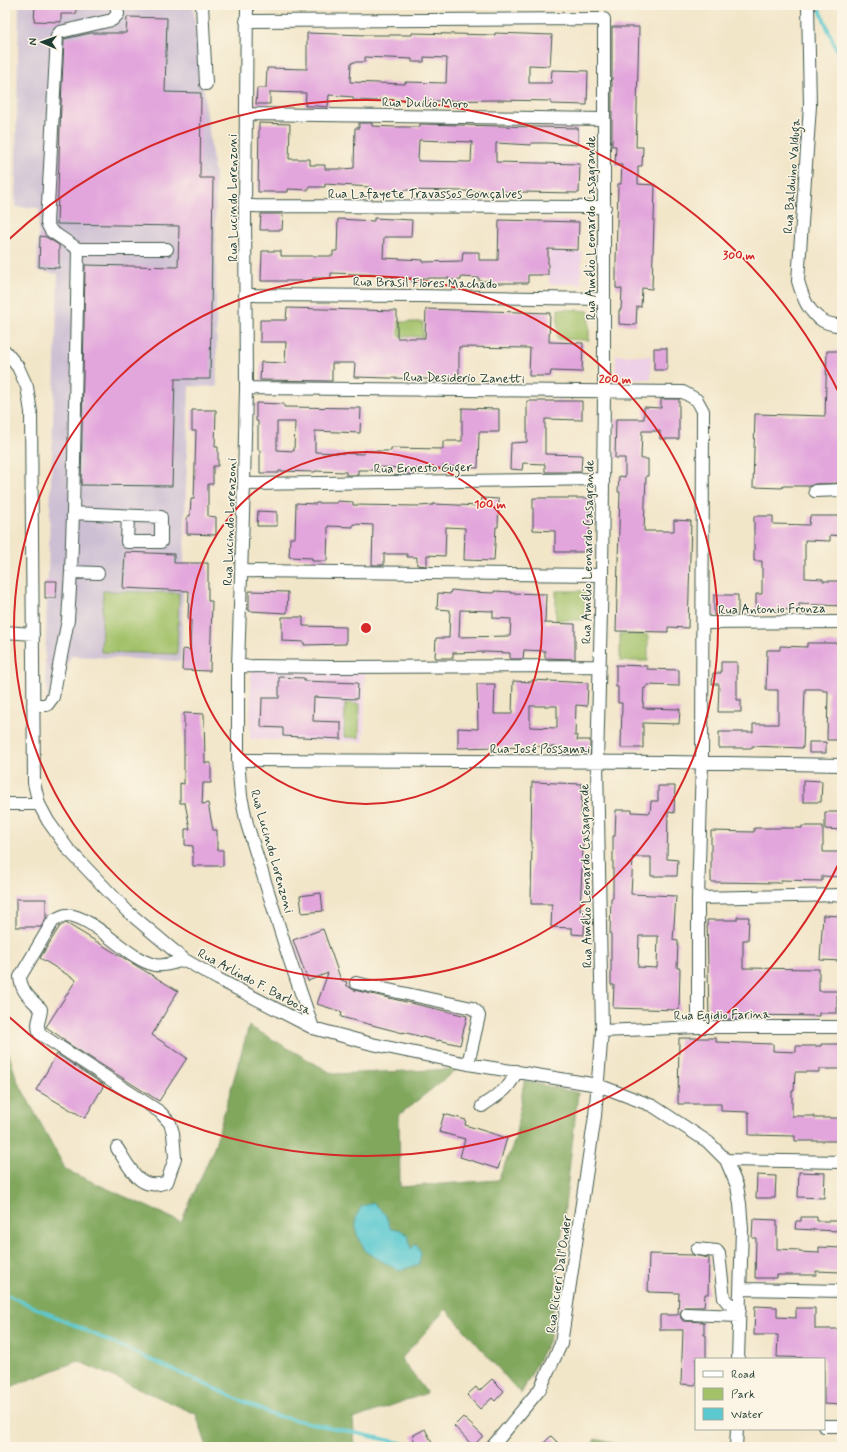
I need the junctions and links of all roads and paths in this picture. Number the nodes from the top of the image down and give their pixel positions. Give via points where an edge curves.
1 (116, 5) edge
2 (202, 5) edge
3 (247, 5) edge
4 (808, 5) edge
5 (246, 21) junction
6 (206, 84) dead end
7 (246, 114) junction
8 (603, 119) junction
9 (245, 206) junction
10 (605, 208) junction
11 (78, 249) junction
12 (167, 249) dead end
13 (245, 295) junction
14 (604, 300) junction
15 (842, 326) edge
16 (5, 351) edge
17 (18, 366) junction
18 (5, 369) edge
19 (246, 388) junction
20 (604, 393) junction
21 (602, 479) junction
22 (244, 484) junction
23 (842, 490) edge
24 (815, 491) dead end
25 (73, 513) junction
26 (128, 516) dead end
27 (241, 571) junction
28 (71, 572) junction
29 (98, 573) dead end
30 (602, 575) junction
31 (842, 622) edge
32 (703, 623) junction
33 (5, 632) edge
34 (33, 634) junction
35 (238, 666) junction
36 (600, 666) junction
37 (33, 705) junction
38 (238, 760) junction
39 (597, 762) junction
40 (702, 763) junction
41 (842, 765) edge
42 (5, 804) edge
43 (39, 804) junction
44 (842, 895) edge
45 (698, 898) junction
46 (185, 960) junction
47 (356, 983) dead end
48 (698, 1027) junction
49 (842, 1027) edge
50 (313, 1028) junction
51 (602, 1031) junction
52 (468, 1064) junction
53 (516, 1071) junction
54 (598, 1085) junction
55 (482, 1106) dead end
56 (117, 1148) dead end
57 (726, 1160) junction
58 (842, 1162) edge
59 (697, 1249) dead end
60 (741, 1289) junction
61 (842, 1291) edge
62 (740, 1312) junction
63 (687, 1314) dead end
64 (738, 1358) edge
65 (825, 1426) edge
66 (842, 1426) edge
67 (737, 1430) edge
68 (492, 1447) edge
69 (736, 1447) edge

1 - 11 street via 118,14 112,20 60,32 57,36 47,223 51,231
2 - 6 street
3 - 5 street, Rua Lucindo Lorenzoni
4 - 15 street, Rua Balduino Valduga via 810,106 798,281 803,300 812,312 824,322
5 - 7 street, Rua Lucindo Lorenzoni
5 - 8 street, Rua Amélio Leonardo Casagrande via 604,19
7 - 8 street, Rua Duilio Moro
7 - 9 street, Rua Lucindo Lorenzoni
8 - 10 street, Rua Amélio Leonardo Casagrande
9 - 10 street, Rua Lafayete Travassos Gonçalves
9 - 13 street, Rua Lucindo Lorenzoni
10 - 14 street, Rua Amélio Leonardo Casagrande
11 - 12 street
11 - 25 street
13 - 14 street, Rua Brasil Flores Machado
13 - 19 street, Rua Lucindo Lorenzoni
14 - 20 street, Rua Amélio Leonardo Casagrande
16 - 17 street, Rua Arlindo F. Barbosa
17 - 18 street
17 - 34 street, Rua Arlindo F. Barbosa via 27,387 31,412
19 - 20 street, Rua Desiderio Zanetti
19 - 22 street, Rua Lucindo Lorenzoni
20 - 21 street, Rua Amélio Leonardo Casagrande
20 - 32 street, Rua Desiderio Zanetti via 683,392 697,400 703,411
21 - 22 street, Rua Ernesto Guger
21 - 30 street, Rua Amélio Leonardo Casagrande
22 - 27 street, Rua Lucindo Lorenzoni
23 - 24 street
25 - 26 street
25 - 28 street
27 - 30 street
27 - 35 street, Rua Lucindo Lorenzoni
28 - 29 street
28 - 37 street via 68,620 53,697 47,705
30 - 36 street, Rua Amélio Leonardo Casagrande
31 - 32 street, Rua Antonio Fronza
32 - 40 street
33 - 34 street
34 - 37 street, Rua Arlindo F. Barbosa
35 - 36 street
35 - 38 street, Rua Lucindo Lorenzoni
36 - 39 street, Rua Amélio Leonardo Casagrande
37 - 43 street, Rua Arlindo F. Barbosa via 34,783
38 - 39 street, Rua José Possamai
38 - 50 street, Rua Lucindo Lorenzoni via 241,796 247,824
39 - 40 street, Rua José Possamai
39 - 51 street, Rua Amélio Leonardo Casagrande
40 - 41 street, Rua José Possamai
40 - 45 street
42 - 43 street
43 - 46 street, Rua Arlindo F. Barbosa via 68,848 127,911
44 - 45 street
45 - 48 street
46 - 50 street, Rua Arlindo F. Barbosa via 218,980
46 - 56 street via 154,965 144,961 91,924 76,916 67,915 60,916 54,921 20,977 23,991 41,1009 37,1028 40,1034 160,1112 170,1123 175,1158 168,1182 159,1185 147,1184 137,1178
47 - 52 street via 472,1008 479,1016
48 - 49 street, Rua Egidio Farina
48 - 51 street, Rua Egidio Farina
50 - 52 street, Rua Arlindo F. Barbosa via 372,1044
51 - 54 street, Rua Amélio Leonardo Casagrande
52 - 53 street, Rua Arlindo F. Barbosa
53 - 54 street, Rua Arlindo F. Barbosa
53 - 55 street via 509,1086
54 - 57 street, Rua Arlindo F. Barbosa via 653,1106 708,1142
54 - 68 street, Rua Ricieri Dall'Onder via 561,1344 540,1389
57 - 58 street
57 - 60 street via 737,1186 740,1204
59 - 62 street via 717,1251 724,1298
60 - 61 street
60 - 62 street
62 - 63 street
62 - 64 street
65 - 66 street
67 - 69 street

